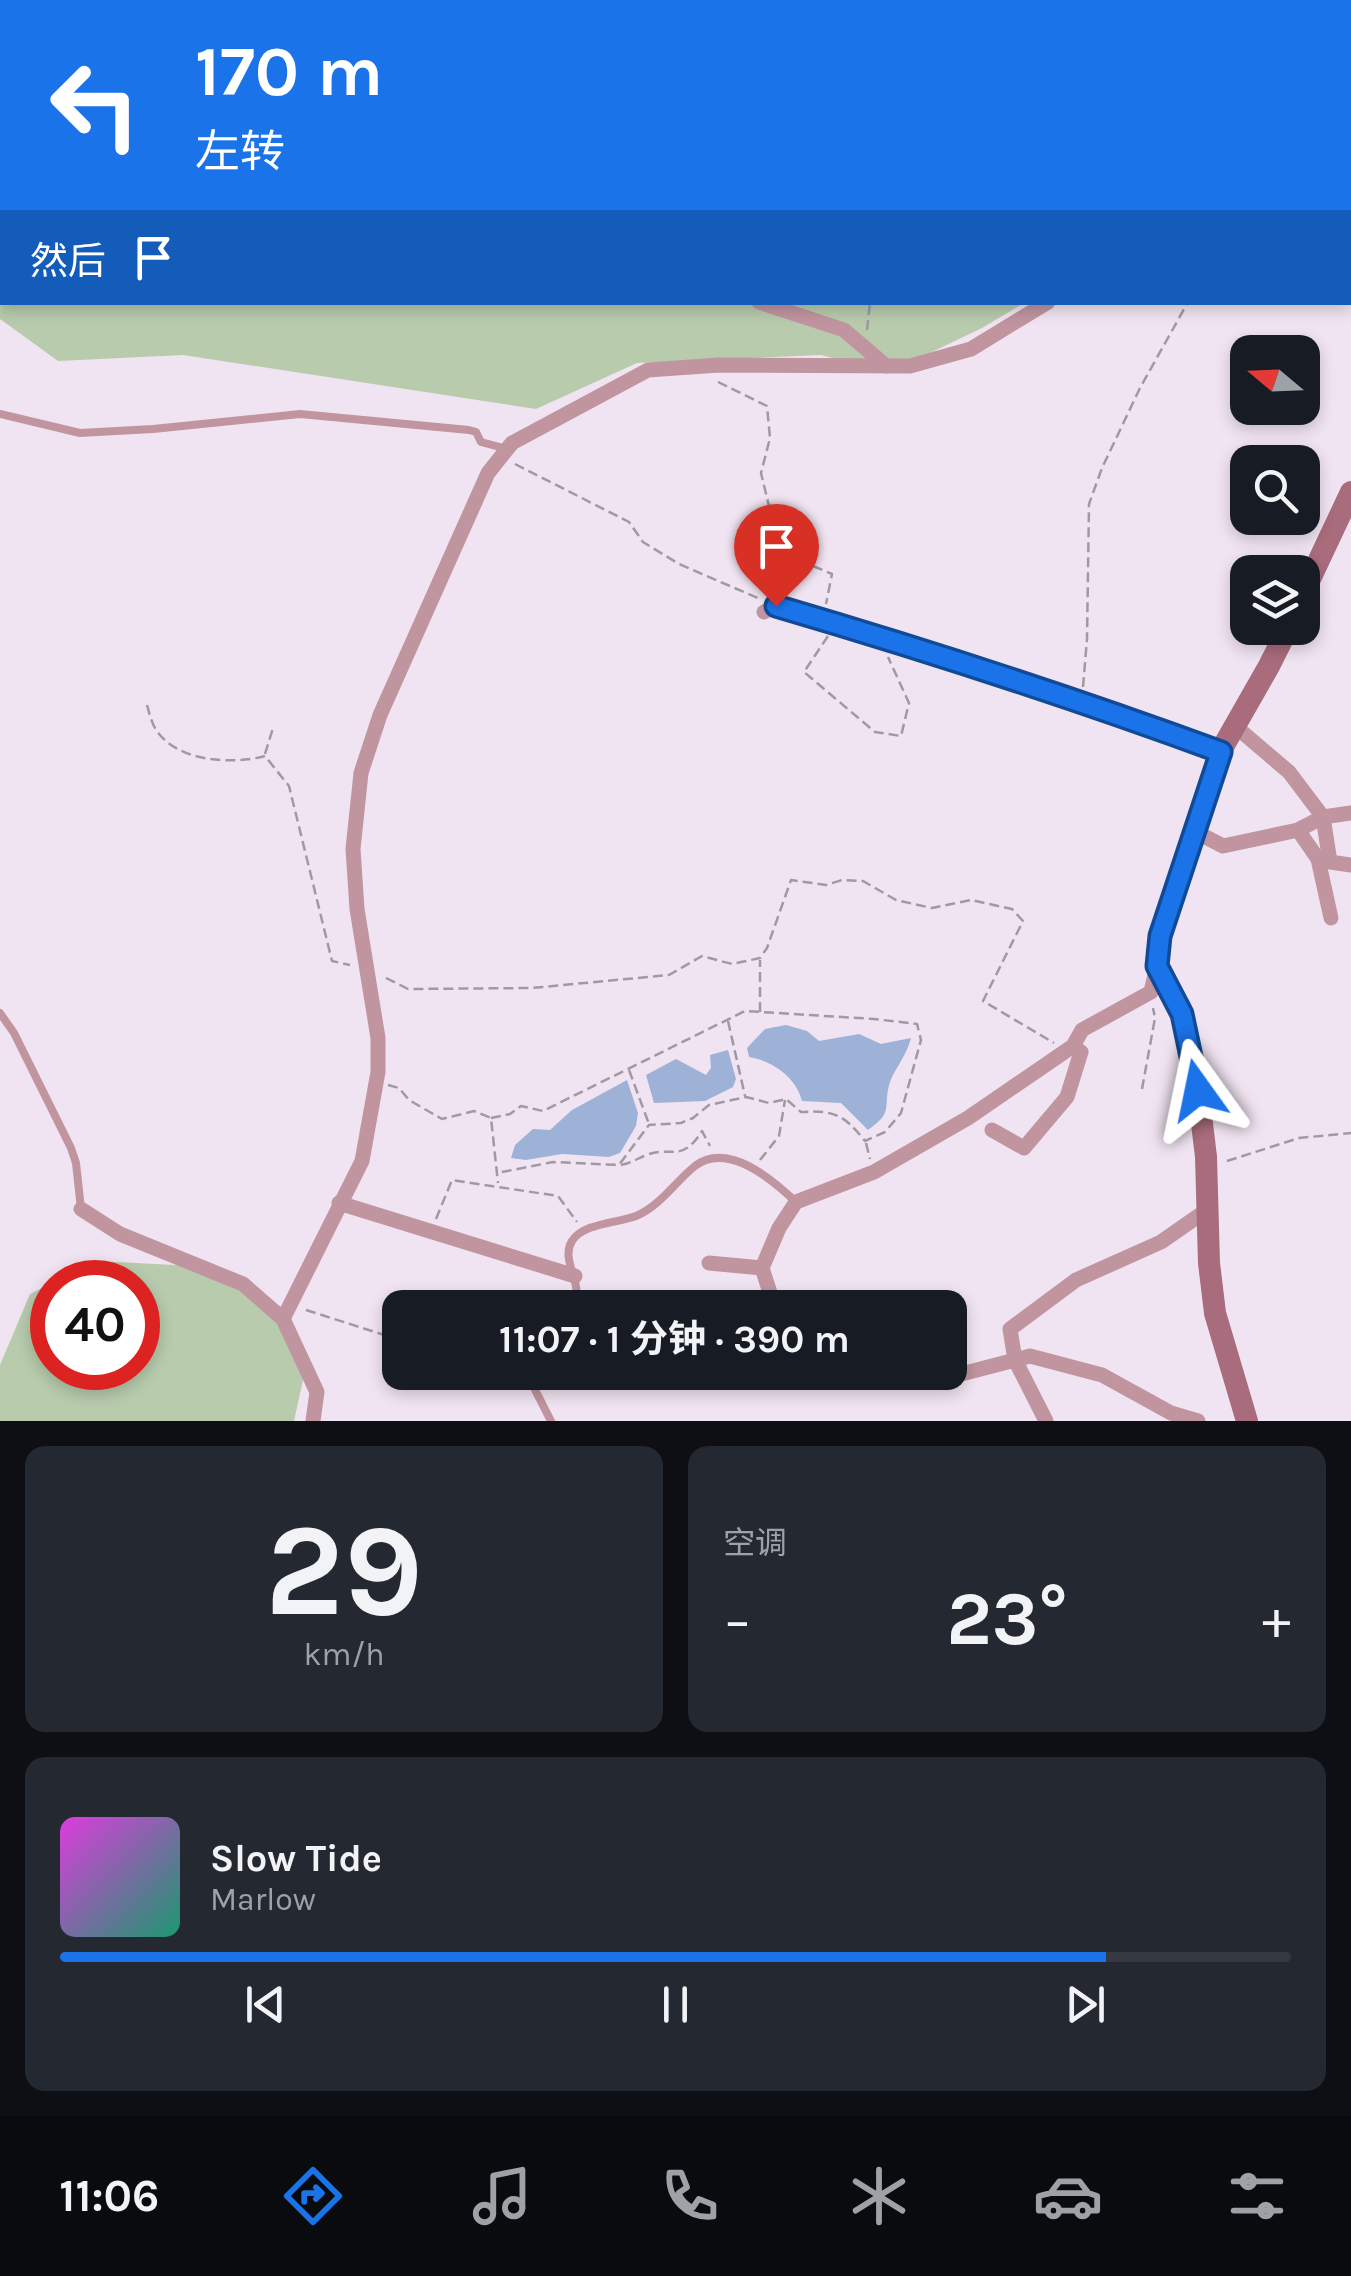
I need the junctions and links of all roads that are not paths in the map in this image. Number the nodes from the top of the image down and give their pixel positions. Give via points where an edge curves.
1 (769, 305) edge
2 (1043, 305) edge
3 (886, 366) junction
4 (0, 414) edge
5 (504, 453) junction
6 (1351, 492) edge
7 (1320, 558) edge
8 (770, 609) road end
9 (1279, 645) edge
10 (1234, 726) junction
11 (1221, 752) junction
12 (1351, 813) edge
13 (1323, 817) junction
14 (1298, 830) junction
15 (1194, 832) junction
16 (1351, 866) edge
17 (1331, 918) dead end
18 (1157, 966) junction
19 (0, 1014) edge
20 (1070, 1048) junction
21 (992, 1130) dead end
22 (796, 1202) junction
23 (339, 1203) junction
24 (81, 1209) joint
25 (1207, 1210) junction
26 (709, 1263) dead end
27 (762, 1268) junction
28 (575, 1276) junction
29 (577, 1290) edge
30 (769, 1290) edge
31 (286, 1314) junction
32 (1014, 1360) junction
33 (967, 1372) edge
34 (536, 1390) edge
35 (313, 1421) edge
36 (552, 1421) edge
37 (1046, 1421) edge
38 (1198, 1421) edge
39 (1248, 1421) edge

1 - 3 street via 844,330
2 - 3 street via 971,349
3 - 5 street via 648,370
4 - 5 lane via 89,433 310,414 469,430
5 - 23 street via 488,473 380,714 361,773 353,850 378,1038 376,1082 362,1161
6 - 7 street
8 - 11 street via 894,641
9 - 10 street
10 - 11 street
10 - 13 street via 1288,772
11 - 15 street
12 - 13 street
13 - 14 street
13 - 16 street via 1330,862
14 - 15 street via 1223,846
14 - 17 street via 1318,859
15 - 18 street via 1160,936
18 - 20 street via 1151,992 1082,1030
18 - 25 street via 1182,1014 1198,1090
19 - 24 lane via 71,1148
20 - 21 street via 1081,1052 1066,1097 1024,1148
20 - 22 street via 874,1172
22 - 27 street
22 - 28 lane via 771,1178 716,1158 696,1165 642,1213 574,1238 569,1247
23 - 28 street
23 - 31 street
24 - 31 street via 120,1234 242,1284
25 - 32 street via 1161,1242 1076,1280 1010,1330
25 - 39 street via 1215,1313
26 - 27 street
27 - 30 street
28 - 29 lane
31 - 35 street via 317,1392
32 - 33 street
32 - 37 street
32 - 38 street via 1030,1356 1102,1375
34 - 36 lane

